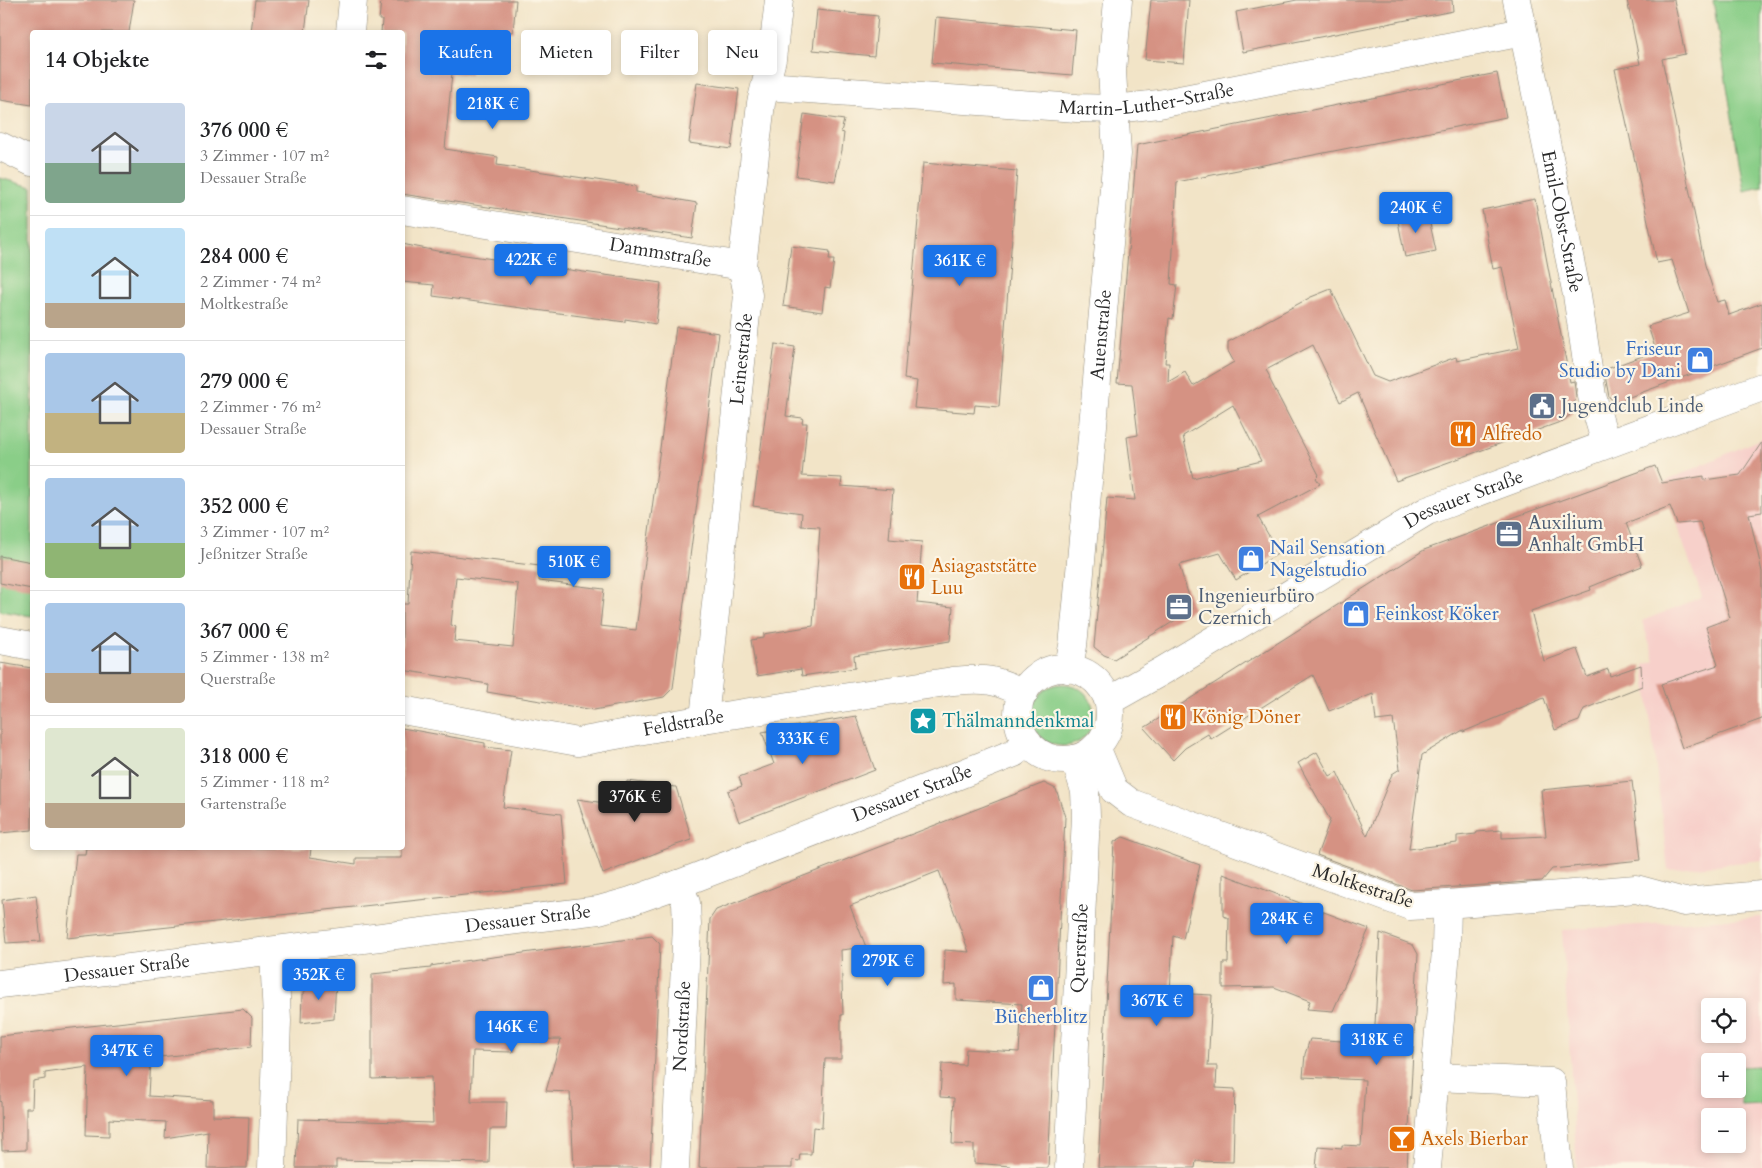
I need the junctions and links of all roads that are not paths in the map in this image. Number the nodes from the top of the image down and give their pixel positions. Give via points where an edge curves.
1 (353, 0) edge
2 (779, 0) edge
3 (1118, 0) edge
4 (1517, 0) edge
5 (350, 30) edge
6 (1523, 32) junction
7 (766, 86) junction
8 (1115, 109) junction
9 (0, 146) edge
10 (30, 161) edge
11 (405, 210) edge
12 (742, 266) junction
13 (1762, 387) edge
14 (1606, 444) junction
15 (0, 640) edge
16 (30, 646) edge
17 (1068, 668) junction
18 (1024, 693) junction
19 (1108, 701) junction
20 (405, 711) edge
21 (704, 719) junction
22 (1028, 742) junction
23 (1086, 753) junction
24 (679, 884) junction
25 (1762, 895) edge
26 (1447, 904) junction
27 (274, 951) junction
28 (0, 984) edge
29 (1435, 1077) junction
30 (272, 1168) edge
31 (675, 1168) edge
32 (1069, 1168) edge
33 (1427, 1168) edge
34 (1559, 1168) edge

1 - 5 street
2 - 7 street, Leinestraße
3 - 8 street, Auenstraße via 1112,71
4 - 6 street, Emil-Obst-Straße
6 - 8 street, Martin-Luther-Straße via 1159,104
6 - 14 street, Emil-Obst-Straße via 1577,295 1592,396
7 - 8 street, Martin-Luther-Straße
7 - 12 street, Leinestraße via 761,103
8 - 17 street, Auenstraße via 1117,154 1078,595
9 - 10 street
11 - 12 street, Dammstraße
12 - 21 street, Leinestraße via 748,295
13 - 14 street, Dessauer Straße
14 - 19 street, Dessauer Straße via 1427,512
15 - 16 street
17 - 18 street via 1042,674
17 - 19 street via 1097,682
18 - 21 street, Feldstraße via 993,680 958,680
18 - 22 street via 1020,703 1020,723
19 - 23 street via 1110,721 1107,731
20 - 21 street, Feldstraße via 578,742
22 - 23 street via 1049,758 1066,760
22 - 24 street, Dessauer Straße via 1014,753 958,776
23 - 26 street, Moltkestraße via 1114,790 1131,803 1410,906
23 - 32 street, Querstraße via 1086,816
24 - 27 street, Dessauer Straße via 599,910
24 - 31 street, Nordstraße via 686,903 687,925
25 - 26 street, Moltkestraße via 1684,902 1636,889
26 - 29 street
27 - 28 street, Dessauer Straße
27 - 30 street via 277,1013
29 - 33 street
29 - 34 street via 1551,1082

